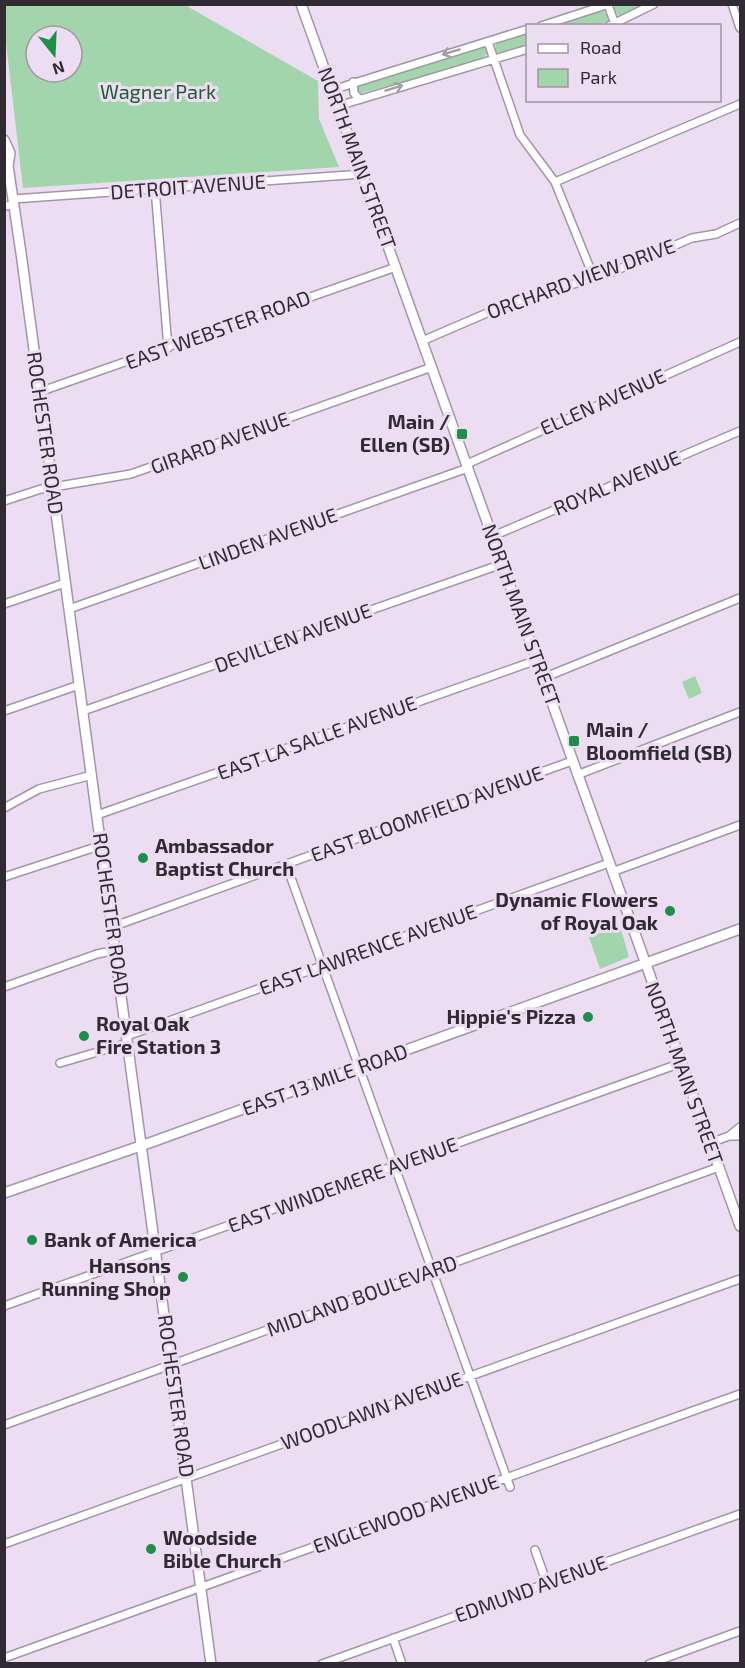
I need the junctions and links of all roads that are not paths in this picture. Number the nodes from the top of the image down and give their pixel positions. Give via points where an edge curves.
1 (301, 4) edge
2 (654, 4) edge
3 (732, 4) edge
4 (608, 5) edge
5 (547, 24) edge
6 (612, 24) edge
7 (614, 24) edge
8 (741, 28) edge
9 (526, 30) edge
10 (488, 42) junction
11 (526, 50) edge
12 (493, 59) junction
13 (353, 82) junction
14 (332, 90) junction
15 (358, 99) junction
16 (741, 104) edge
17 (338, 106) junction
18 (4, 140) edge
19 (6, 163) edge
20 (363, 174) junction
21 (555, 183) junction
22 (155, 188) junction
23 (10, 203) edge
24 (741, 224) edge
25 (396, 267) junction
26 (594, 278) junction
27 (422, 340) junction
28 (741, 342) edge
29 (168, 348) junction
30 (432, 367) junction
31 (39, 392) junction
32 (741, 431) edge
33 (467, 466) junction
34 (52, 487) junction
35 (4, 501) edge
36 (493, 536) junction
37 (502, 564) junction
38 (65, 583) junction
39 (741, 598) edge
40 (4, 604) edge
41 (69, 609) junction
42 (537, 660) junction
43 (543, 678) junction
44 (79, 685) junction
45 (4, 711) edge
46 (83, 711) junction
47 (741, 712) edge
48 (572, 761) junction
49 (92, 775) junction
50 (577, 775) junction
51 (4, 808) edge
52 (97, 815) junction
53 (741, 825) edge
54 (102, 845) junction
55 (286, 864) junction
56 (611, 868) junction
57 (4, 877) edge
58 (112, 924) junction
59 (741, 929) edge
60 (116, 950) junction
61 (645, 964) junction
62 (323, 966) junction
63 (4, 987) edge
64 (127, 1039) junction
65 (681, 1063) junction
66 (60, 1064) dead end
67 (360, 1067) junction
68 (741, 1127) edge
69 (729, 1136) junction
70 (741, 1136) edge
71 (710, 1143) junction
72 (140, 1146) junction
73 (395, 1167) junction
74 (719, 1167) junction
75 (4, 1193) edge
76 (741, 1226) edge
77 (157, 1252) junction
78 (432, 1272) junction
79 (741, 1279) edge
80 (4, 1306) edge
81 (172, 1365) junction
82 (470, 1376) junction
83 (741, 1394) edge
84 (4, 1425) edge
85 (187, 1478) junction
86 (507, 1478) junction
87 (510, 1486) dead end
88 (741, 1514) edge
89 (4, 1544) edge
90 (534, 1550) dead end
91 (547, 1584) junction
92 (201, 1588) junction
93 (741, 1631) edge
94 (393, 1638) junction
95 (4, 1658) edge
96 (211, 1664) edge
97 (322, 1664) edge
98 (402, 1664) edge
99 (649, 1664) edge

1 - 14 main road, NORTH MAIN STREET
2 - 7 street
3 - 8 street
4 - 5 street
4 - 6 street
9 - 10 street
10 - 12 street
10 -> 13 street
11 - 12 street
15 -> 12 street
12 - 21 street via 520,135
13 - 14 street
13 - 15 street
14 - 17 main road, NORTH MAIN STREET
15 - 17 street
16 - 21 street
17 - 20 main road, NORTH MAIN STREET
18 - 19 main road, ROCHESTER ROAD via 9,146 10,158
19 - 23 main road, ROCHESTER ROAD
20 - 22 street, DETROIT AVENUE
20 - 25 main road, NORTH MAIN STREET
21 - 26 street
22 - 23 street, DETROIT AVENUE
22 - 29 street
23 - 31 main road, ROCHESTER ROAD
24 - 26 street, ORCHARD VIEW DRIVE via 717,234 692,238
25 - 27 main road, NORTH MAIN STREET
25 - 29 street, EAST WEBSTER ROAD
26 - 27 street, ORCHARD VIEW DRIVE via 516,301
27 - 30 main road, NORTH MAIN STREET
28 - 33 street, ELLEN AVENUE
29 - 31 street, EAST WEBSTER ROAD
30 - 33 main road, NORTH MAIN STREET
30 - 34 street, GIRARD AVENUE via 131,474
31 - 34 main road, ROCHESTER ROAD
32 - 36 street, ROYAL AVENUE
33 - 36 main road, NORTH MAIN STREET
33 - 41 street, LINDEN AVENUE
34 - 35 street, GIRARD AVENUE
34 - 38 main road, ROCHESTER ROAD
36 - 37 main road, NORTH MAIN STREET
37 - 42 main road, NORTH MAIN STREET
37 - 46 street, DEVILLEN AVENUE
38 - 40 street
38 - 41 main road, ROCHESTER ROAD
39 - 43 street
41 - 44 main road, ROCHESTER ROAD
42 - 43 main road, NORTH MAIN STREET
42 - 52 street, EAST LA SALLE AVENUE
43 - 48 main road, NORTH MAIN STREET
44 - 45 street
44 - 46 main road, ROCHESTER ROAD
46 - 49 main road, ROCHESTER ROAD
47 - 50 street
48 - 50 main road, NORTH MAIN STREET
48 - 55 street, EAST BLOOMFIELD AVENUE
49 - 51 street via 39,789
49 - 52 main road, ROCHESTER ROAD
50 - 56 main road, NORTH MAIN STREET
52 - 54 main road, ROCHESTER ROAD
53 - 56 street, EAST LAWRENCE AVENUE
54 - 57 street
54 - 58 main road, ROCHESTER ROAD
55 - 58 street, EAST BLOOMFIELD AVENUE
55 - 62 street
56 - 61 main road, NORTH MAIN STREET
56 - 62 street, EAST LAWRENCE AVENUE
58 - 60 main road, ROCHESTER ROAD
59 - 61 main road, EAST 13 MILE ROAD
60 - 63 street
60 - 64 main road, ROCHESTER ROAD
61 - 65 main road, NORTH MAIN STREET
61 - 67 main road, EAST 13 MILE ROAD
62 - 64 street, EAST LAWRENCE AVENUE
62 - 67 street
64 - 66 street, EAST LAWRENCE AVENUE
64 - 72 main road, ROCHESTER ROAD
65 - 71 main road, NORTH MAIN STREET
65 - 73 street, EAST WINDEMERE AVENUE
67 - 72 main road, EAST 13 MILE ROAD
67 - 73 street
68 - 69 street
69 - 70 street
69 - 71 street
71 - 74 main road, NORTH MAIN STREET
72 - 75 main road, EAST 13 MILE ROAD
72 - 77 main road, ROCHESTER ROAD
73 - 77 street, EAST WINDEMERE AVENUE
73 - 78 street
74 - 76 main road, NORTH MAIN STREET
74 - 78 street, MIDLAND BOULEVARD
77 - 80 street, EAST WINDEMERE AVENUE
77 - 81 main road, ROCHESTER ROAD
78 - 81 street, MIDLAND BOULEVARD
78 - 82 street
79 - 82 street, WOODLAWN AVENUE
81 - 84 street, MIDLAND BOULEVARD
81 - 85 main road, ROCHESTER ROAD
82 - 85 street, WOODLAWN AVENUE
82 - 86 street
83 - 86 street, ENGLEWOOD AVENUE
85 - 89 street, WOODLAWN AVENUE
85 - 92 main road, ROCHESTER ROAD
86 - 87 street
86 - 92 street, ENGLEWOOD AVENUE
88 - 91 street, EDMUND AVENUE
90 - 91 street
91 - 94 street, EDMUND AVENUE
92 - 95 street, ENGLEWOOD AVENUE
92 - 96 main road, ROCHESTER ROAD
93 - 99 street
94 - 97 street, EDMUND AVENUE
94 - 98 street

